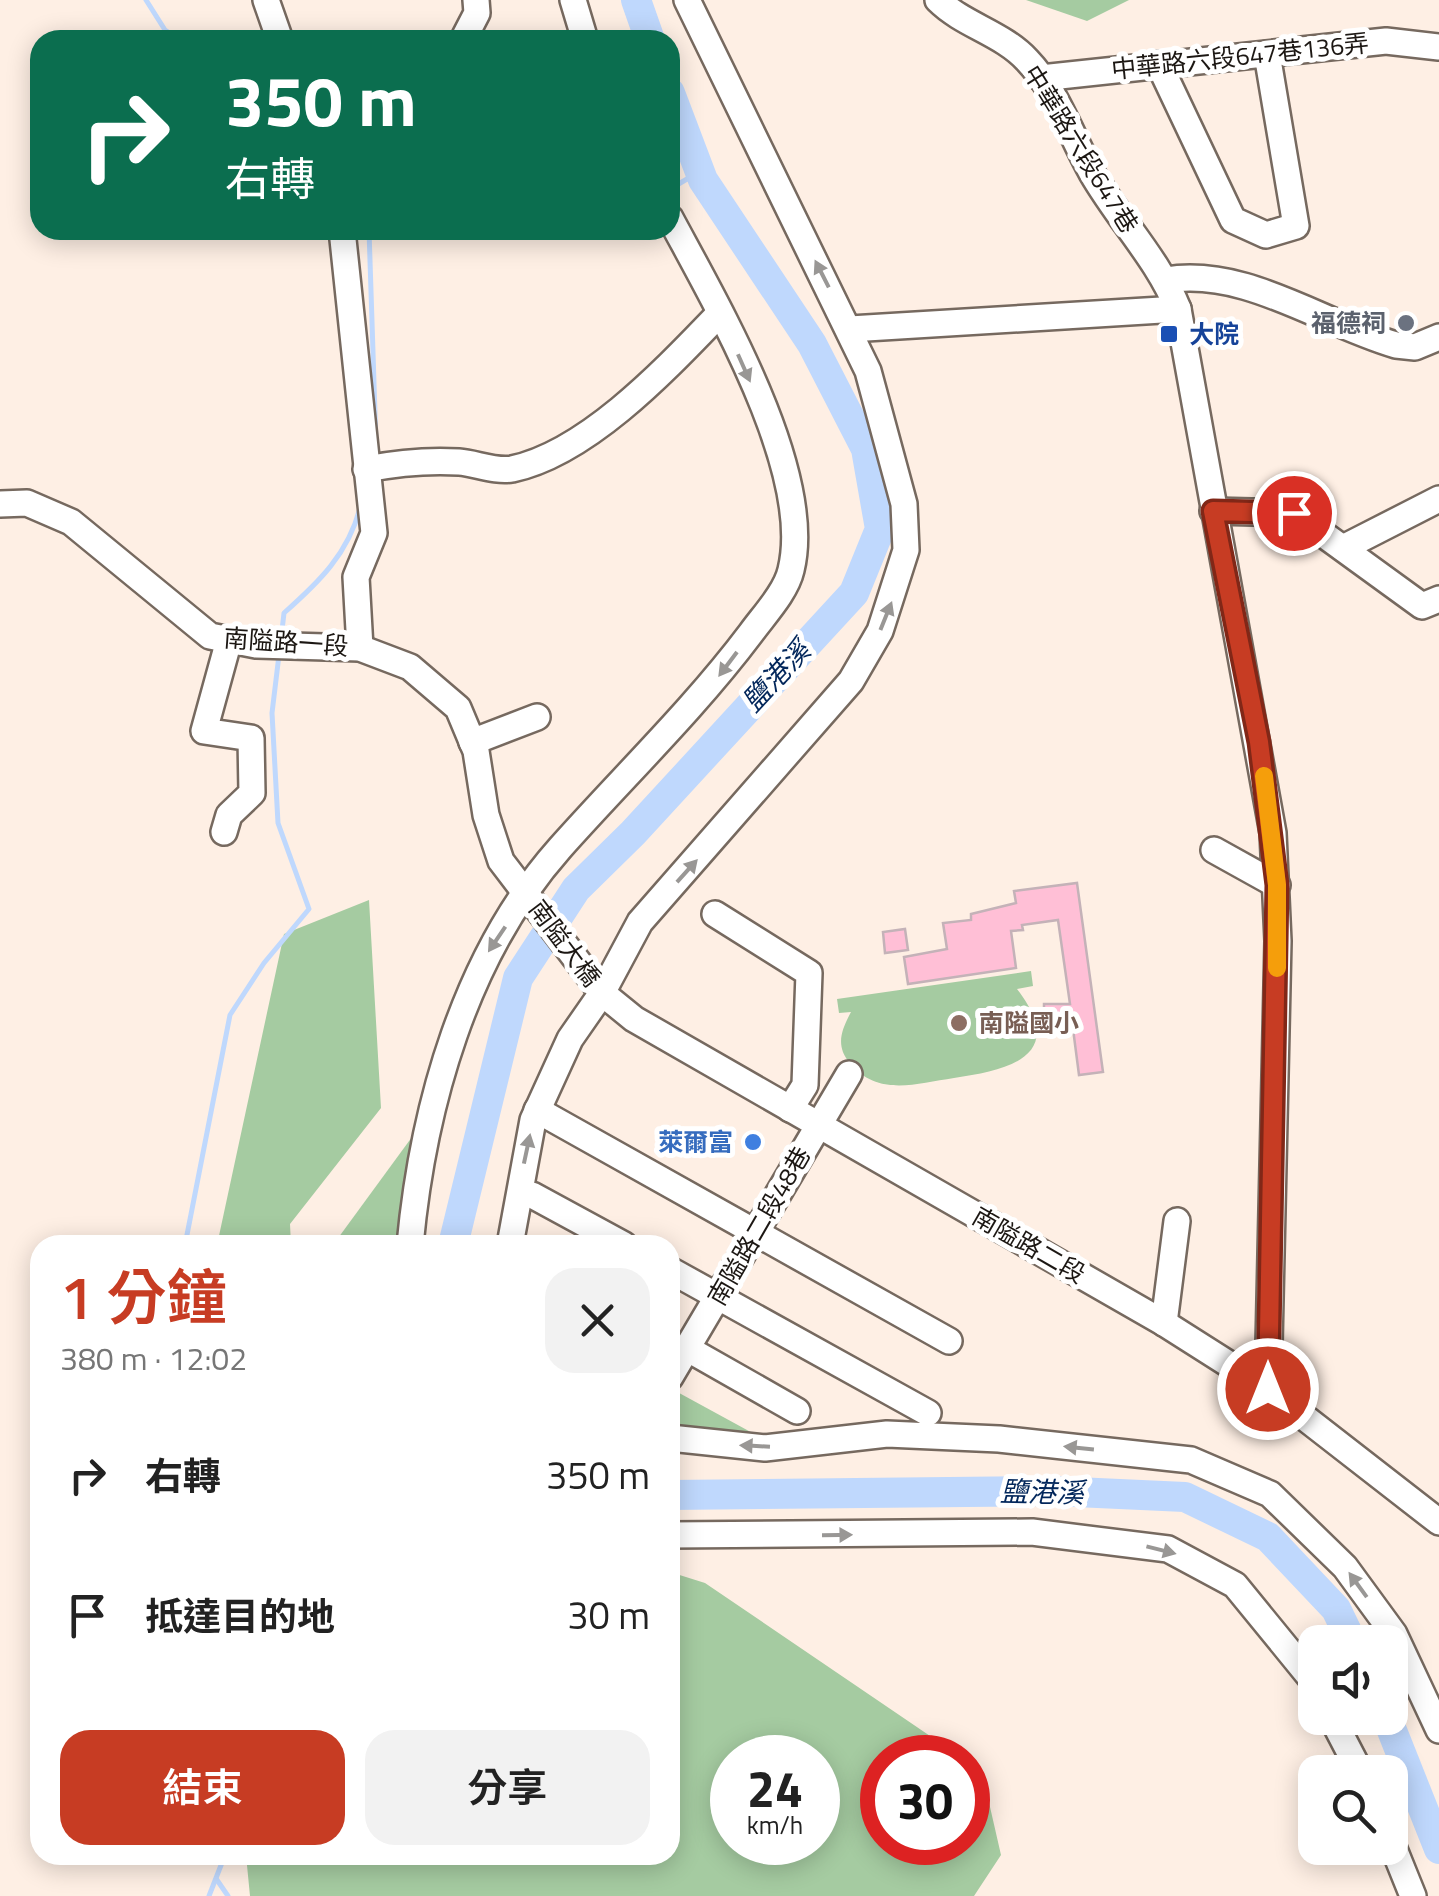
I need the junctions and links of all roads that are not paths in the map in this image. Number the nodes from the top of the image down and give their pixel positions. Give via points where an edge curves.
1 (266, 0) edge
2 (476, 0) edge
3 (572, 0) edge
4 (687, 0) edge
5 (938, 0) edge
6 (276, 30) edge
7 (468, 30) edge
8 (582, 30) edge
9 (1439, 48) edge
10 (1266, 54) junction
11 (1159, 64) junction
12 (1041, 78) junction
13 (680, 237) edge
14 (343, 240) edge
15 (1166, 280) junction
16 (1178, 309) junction
17 (720, 313) junction
18 (850, 329) junction
19 (1439, 337) edge
20 (366, 468) junction
21 (1439, 499) edge
22 (0, 504) edge
23 (1213, 511) junction
24 (1343, 548) junction
25 (1439, 599) edge
26 (229, 640) junction
27 (360, 648) junction
28 (537, 716) dead end
29 (472, 742) junction
30 (224, 832) dead end
31 (1214, 850) dead end
32 (1277, 885) junction
33 (528, 892) junction
34 (715, 914) dead end
35 (602, 993) junction
36 (849, 1074) dead end
37 (790, 1109) junction
38 (537, 1110) junction
39 (817, 1126) junction
40 (532, 1195) dead end
41 (1177, 1221) dead end
42 (756, 1233) junction
43 (411, 1235) edge
44 (512, 1235) edge
45 (606, 1235) edge
46 (680, 1275) edge
47 (718, 1296) junction
48 (1164, 1323) junction
49 (950, 1340) dead end
50 (688, 1349) junction
51 (680, 1362) edge
52 (1268, 1389) junction
53 (796, 1411) dead end
54 (928, 1413) dead end
55 (680, 1439) edge
56 (1439, 1522) edge
57 (680, 1534) edge
58 (1298, 1661) edge
59 (1439, 1730) edge
60 (1400, 1865) edge
61 (1413, 1896) edge

1 - 6 street
2 - 7 street
3 - 8 street
18 -> 4 street
5 - 12 street, 中華路六段647巷 via 1002,41
9 - 10 street, 中華路六段647巷136弄 via 1386,40
10 - 11 street, 中華路六段647巷136弄
10 - 11 street via 1296,226 1266,235 1233,220
11 - 12 street, 中華路六段647巷136弄
12 - 15 street, 中華路六段647巷 via 1093,176
13 - 17 street
14 - 20 street
15 - 16 street, 中華路六段647巷
15 - 19 street via 1232,280 1396,345 1415,347
16 - 18 street
16 - 23 street, 中華路六段647巷
17 - 20 street via 656,377 552,456 508,470 410,461
17 -> 33 street via 788,481 791,572 711,686
35 -> 18 street via 640,922 851,681 895,594 906,550 904,504 888,431
20 - 27 street via 374,533 356,577
21 - 24 street
22 - 26 street, 南隘路一段 via 27,502 71,522 210,636
23 - 24 street via 1294,513
23 - 32 street, 中華路六段647巷 via 1259,742
24 - 25 street via 1422,606
26 - 27 street, 南隘路一段
26 - 30 street via 204,731 251,738 252,793 229,816
27 - 29 street, 南隘路一段 via 410,666 458,708
28 - 29 street
29 - 33 street, 南隘路一段 via 501,861
31 - 32 street
32 - 52 street, 中華路六段647巷
33 - 35 street, 南隘大橋
33 -> 43 street via 486,956 446,1061 416,1176
34 - 37 street via 809,973 805,1086
35 - 37 street, 南隘路二段 via 634,1019
35 - 38 street via 570,1040
36 - 39 street, 南隘路二段48巷
37 - 39 street, 南隘路二段
38 - 42 street
44 -> 38 street
39 - 42 street, 南隘路二段48巷
39 - 48 street, 南隘路二段
40 - 45 street
41 - 48 street
42 - 47 street, 南隘路二段48巷
42 - 49 street
46 - 47 street
47 - 50 street, 南隘路二段48巷
47 - 54 street
48 - 52 street, 南隘路二段
50 - 51 street, 南隘路二段48巷
50 - 53 street
52 - 56 street, 南隘路二段
59 -> 55 street via 1394,1634 1345,1567 1270,1494 1191,1460 888,1434 765,1448
57 -> 58 street via 1032,1532 1168,1549 1235,1585
60 - 61 street

